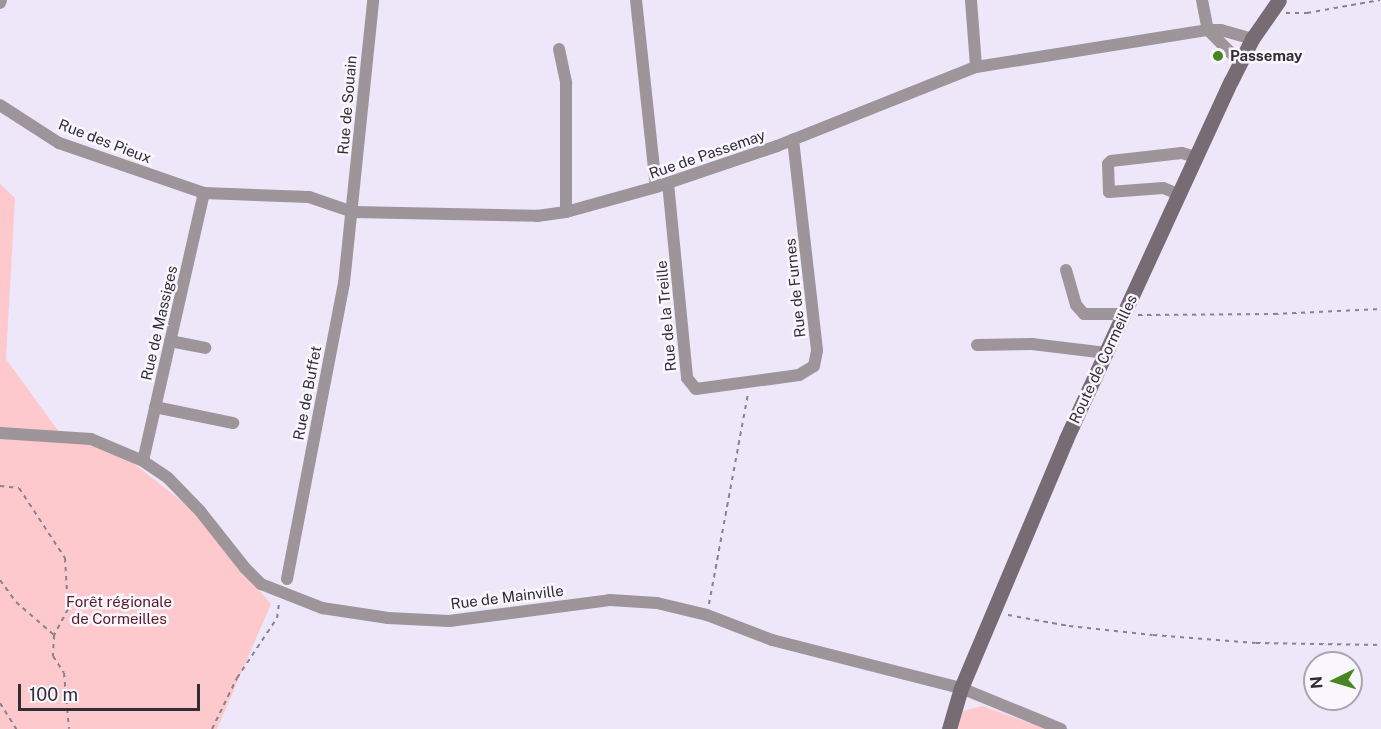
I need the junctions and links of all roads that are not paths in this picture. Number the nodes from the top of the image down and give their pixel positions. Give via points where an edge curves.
1 (373, 0) edge
2 (636, 0) edge
3 (971, 0) edge
4 (1203, 0) edge
5 (1276, 5) edge
6 (1208, 30) junction
7 (1252, 39) junction
8 (559, 49) dead end
9 (1241, 63) junction
10 (976, 67) junction
11 (0, 105) edge
12 (794, 139) junction
13 (1195, 157) junction
14 (662, 185) junction
15 (204, 193) junction
16 (1178, 194) junction
17 (353, 212) junction
18 (566, 212) junction
19 (1066, 270) dead end
20 (1124, 315) junction
21 (170, 341) junction
22 (977, 345) dead end
23 (205, 348) dead end
24 (1106, 353) junction
25 (750, 382) joint
26 (155, 407) junction
27 (233, 423) dead end
28 (0, 433) edge
29 (142, 461) junction
30 (287, 579) dead end
31 (961, 688) junction
32 (949, 729) edge
33 (1061, 729) edge

1 - 17 street, Rue de Souain
2 - 14 street
3 - 10 street
4 - 6 street
5 - 7 main road, Route de Cormeilles
6 - 7 street, Rue de Passemay
6 - 9 street
6 - 10 street, Rue de Passemay
7 - 9 main road, Route de Cormeilles
8 - 18 street via 566,83
9 - 13 main road, Route de Cormeilles
10 - 12 street, Rue de Passemay
11 - 15 street, Rue des Pieux via 59,142
12 - 14 street, Rue de Passemay
12 - 25 street, Rue de Furnes via 817,350 814,366 799,375
13 - 16 main road, Route de Cormeilles
13 - 16 street via 1182,153 1108,164 1109,192 1163,188
14 - 18 street, Rue de Passemay
14 - 25 street, Rue de la Treille via 687,378 696,388
15 - 17 street, Rue de Passemay via 309,197
15 - 21 street, Rue de Massiges
16 - 20 main road, Route de Cormeilles
17 - 18 street, Rue de Passemay via 507,216
17 - 30 street, Rue de Buffet via 344,283
19 - 20 street via 1076,306 1084,314
20 - 24 main road, Route de Cormeilles
21 - 23 street
21 - 26 street, Rue de Massiges
22 - 24 street via 1032,344
24 - 31 main road, Route de Cormeilles
26 - 27 street
26 - 29 street, Rue de Massiges
28 - 29 street, Rue de Mainville via 91,439
29 - 31 street, Rue de Mainville via 168,478 200,511 261,584 322,608 413,621 473,619 610,600 657,603 707,615 772,640
31 - 32 main road, Route de Cormeilles
31 - 33 street, Rue de Mainville

